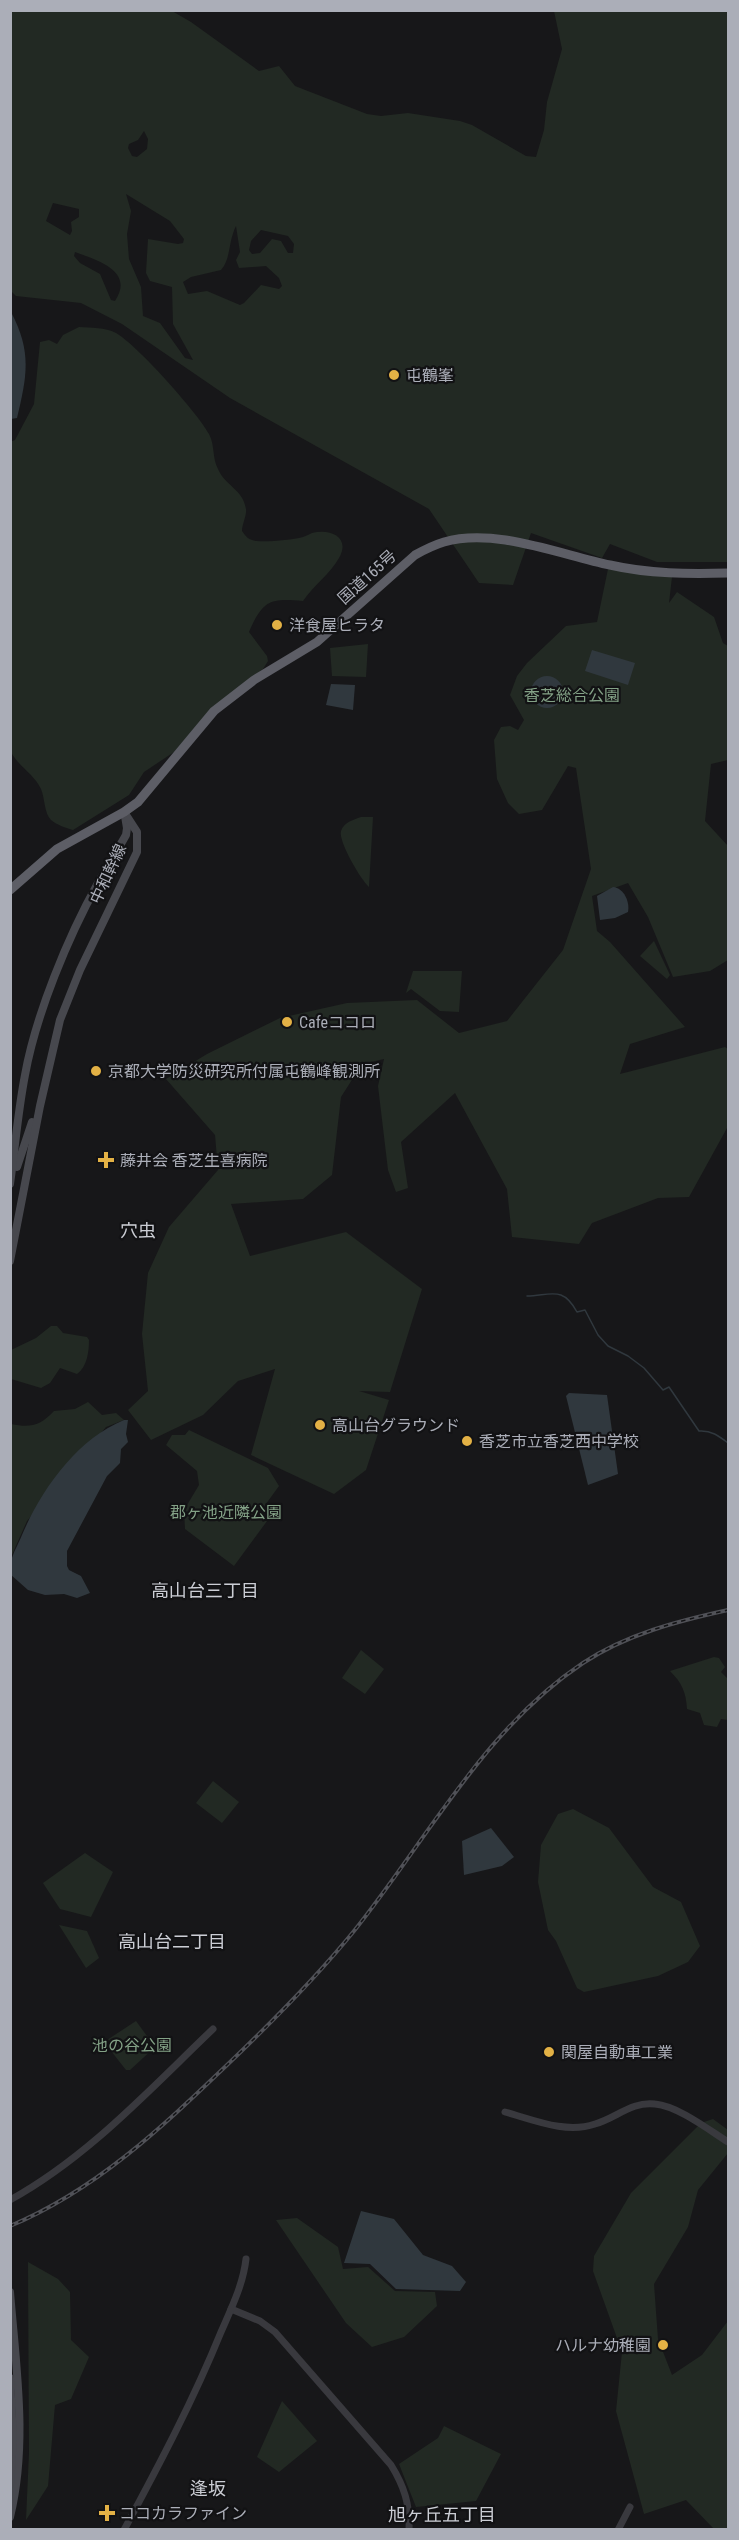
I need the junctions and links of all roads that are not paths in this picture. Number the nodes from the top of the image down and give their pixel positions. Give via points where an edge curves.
1 (729, 573) edge
2 (124, 812) junction
3 (10, 890) edge
4 (40, 1106) junction
5 (11, 1183) edge
6 (10, 1261) edge
7 (213, 2029) dead end
8 (505, 2112) dead end
9 (729, 2142) edge
10 (10, 2200) edge
11 (246, 2259) dead end
12 (10, 2292) edge
13 (231, 2309) junction
14 (10, 2378) edge
15 (10, 2484) edge
16 (630, 2507) dead end
17 (10, 2517) edge
18 (124, 2529) edge
19 (409, 2529) edge
20 (618, 2529) edge

1 - 2 highway, 国道165号 via 691,574 612,566 506,540 445,541 415,555 317,642 233,694 201,725 138,802
2 - 3 highway, 国道165号 via 57,849
2 - 4 main road, 中和幹線 via 137,832 137,852 84,960 60,1020
2 - 5 main road, 中和幹線 via 126,835 77,925 35,1037 25,1074
4 - 5 main road
4 - 6 main road, 中和幹線
7 - 10 street via 72,2161
8 - 9 street via 570,2128 594,2125 632,2107 657,2104 675,2110
11 - 13 street
12 - 17 main road via 21,2442 18,2485
13 - 18 street via 182,2422
13 - 19 street via 275,2332 391,2465 404,2485
14 - 15 main road
16 - 20 street

